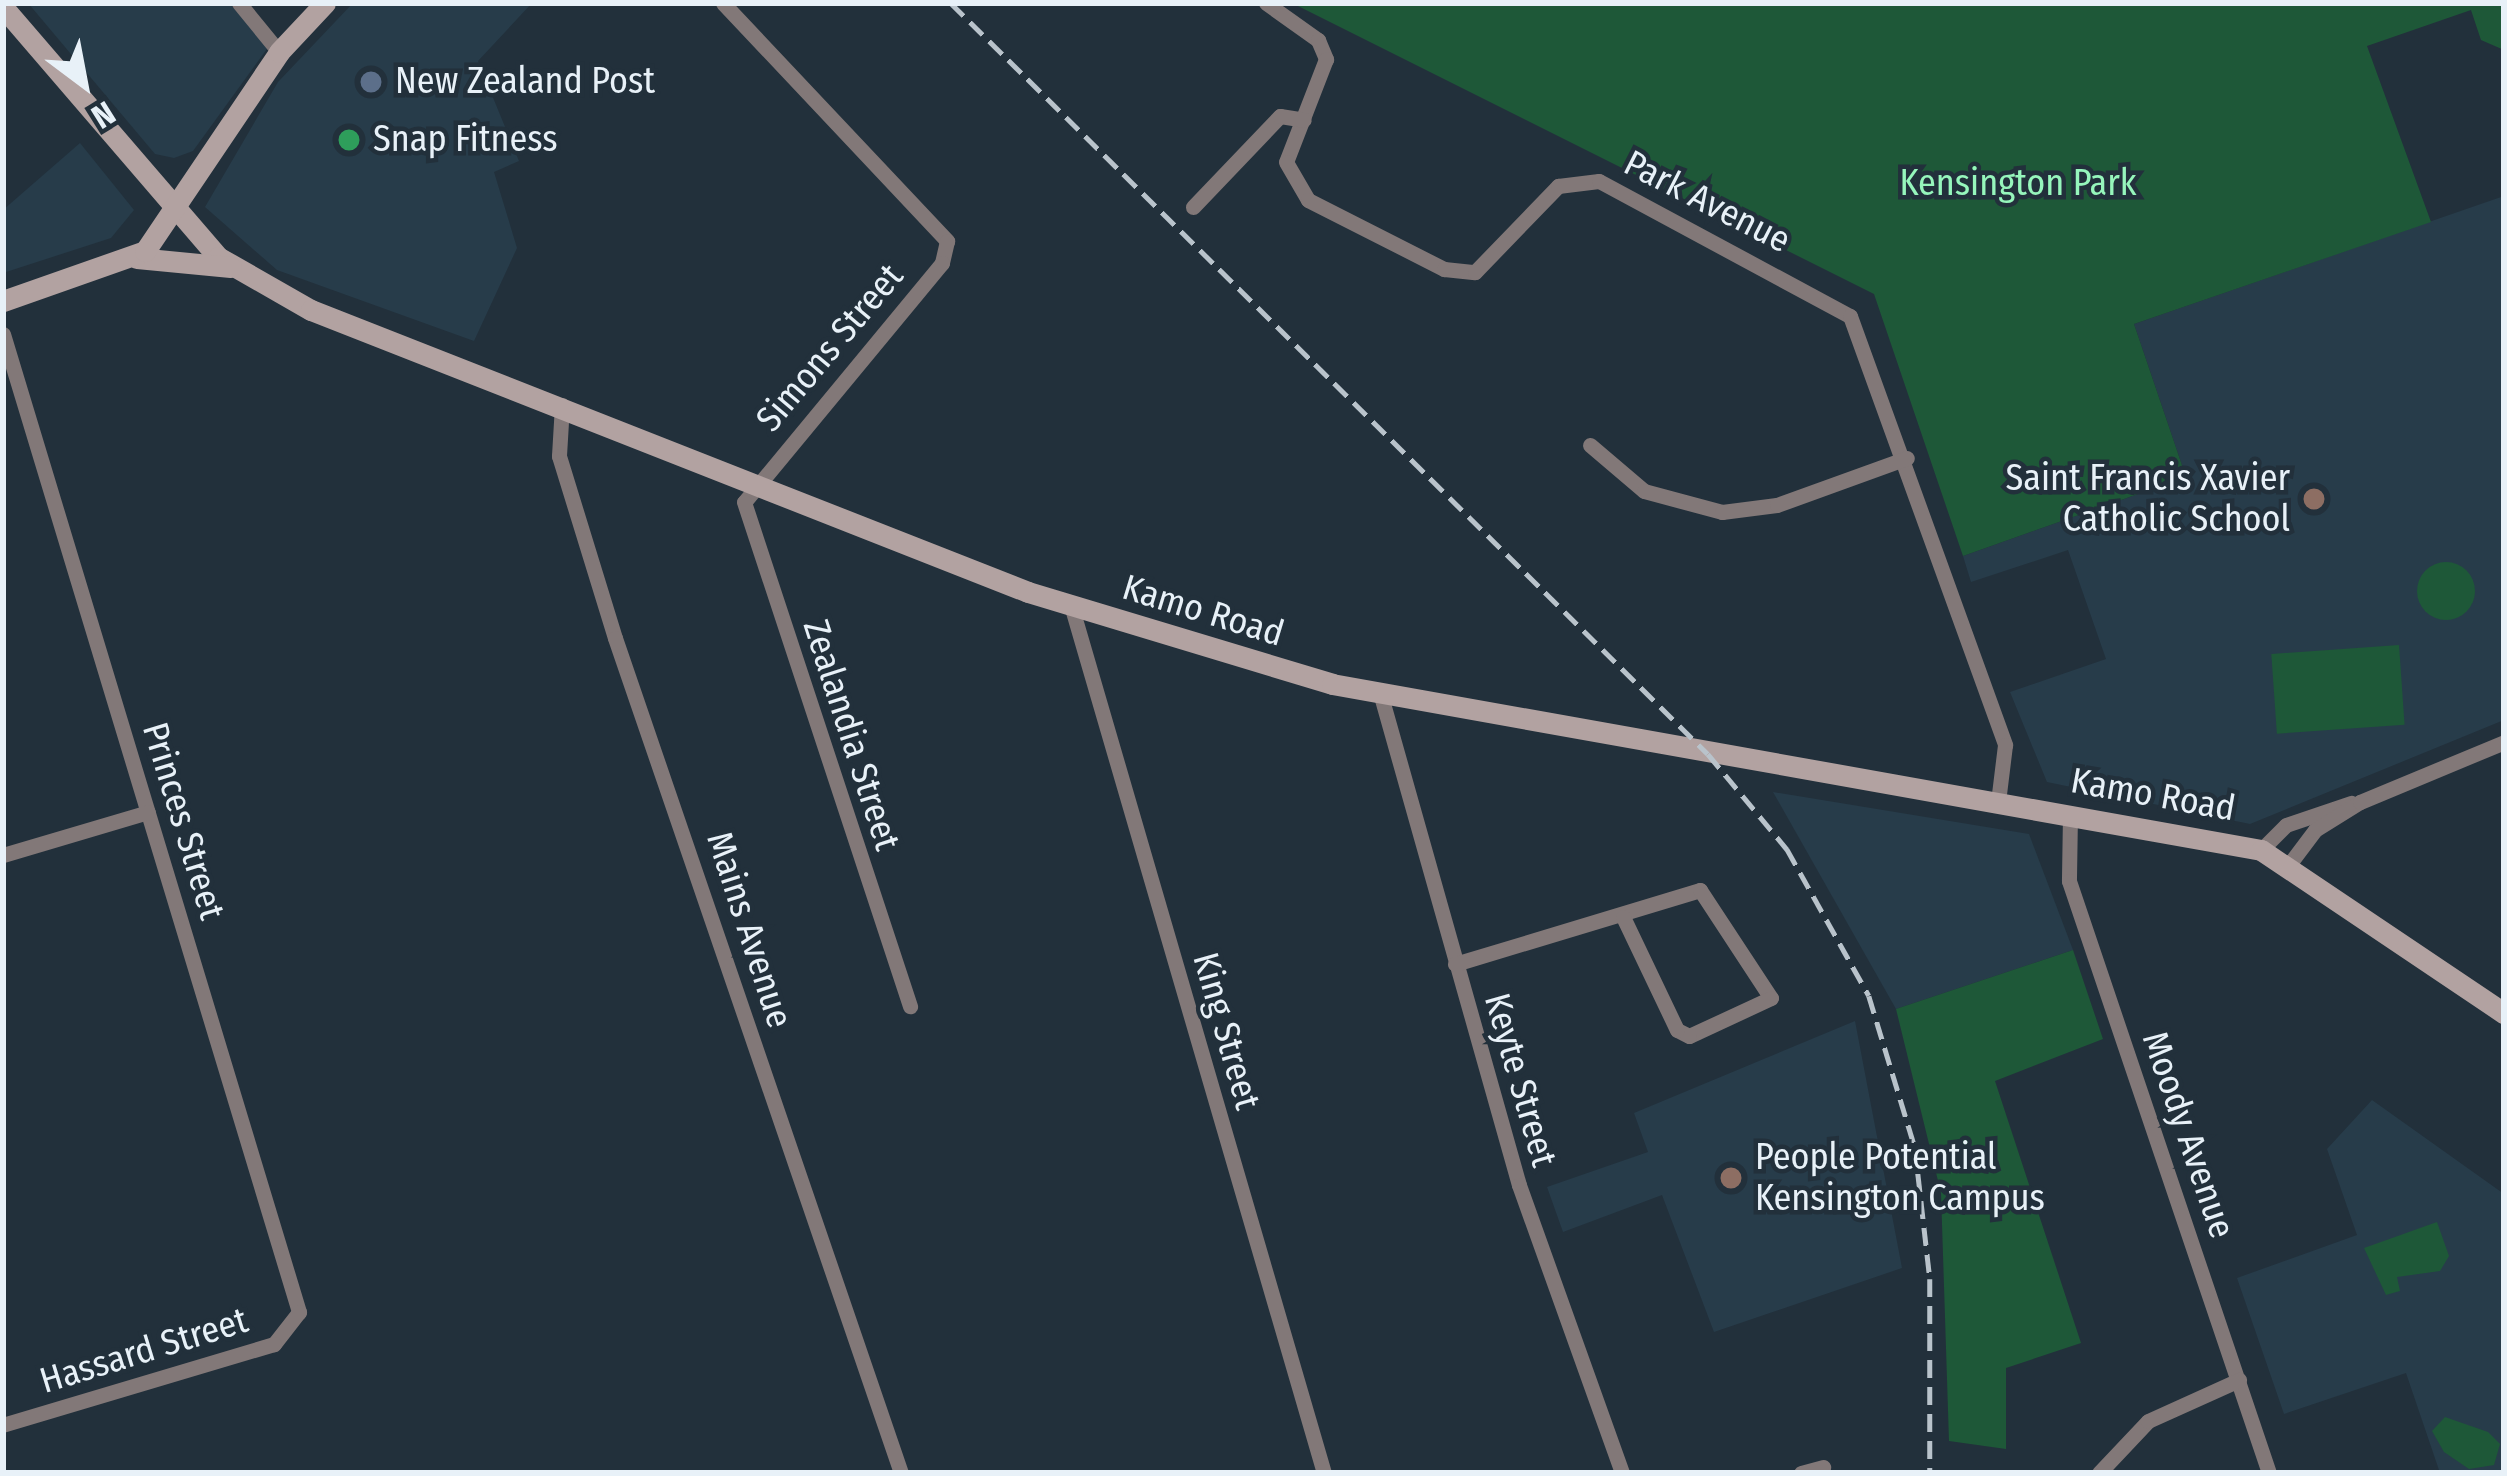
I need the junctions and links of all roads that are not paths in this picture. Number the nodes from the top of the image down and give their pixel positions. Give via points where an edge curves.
1 (239, 3) edge
2 (325, 3) edge
3 (723, 3) edge
4 (1266, 3) edge
5 (3, 7) edge
6 (279, 52) junction
7 (1304, 120) junction
8 (1193, 207) dead end
9 (177, 213) junction
10 (137, 258) junction
11 (232, 267) junction
12 (3, 301) edge
13 (3, 334) edge
14 (562, 405) junction
15 (1590, 445) dead end
16 (1907, 458) junction
17 (754, 484) junction
18 (1070, 605) junction
19 (1381, 696) junction
20 (2504, 742) edge
21 (1998, 802) junction
22 (2360, 802) junction
23 (148, 812) junction
24 (2070, 814) junction
25 (2261, 850) junction
26 (3, 855) edge
27 (2288, 866) junction
28 (1623, 917) junction
29 (1455, 964) junction
30 (910, 1006) dead end
31 (2504, 1013) edge
32 (296, 1327) joint
33 (2239, 1380) junction
34 (4, 1421) edge
35 (1823, 1467) dead end
36 (901, 1473) edge
37 (1324, 1473) edge
38 (1622, 1473) edge
39 (1801, 1473) edge
40 (2099, 1473) edge
41 (2269, 1473) edge

1 - 6 street
2 - 6 main road
3 - 17 street, Simons Street via 948,249
4 - 7 street, Park Avenue via 1318,40 1326,59
5 - 9 main road, Kamo Road
6 - 9 main road
7 - 8 street via 1280,116
7 - 16 street, Park Avenue via 1286,162 1308,200 1444,269 1474,272 1574,178 1815,291 1850,316 1870,352
9 - 10 main road
9 - 11 main road, Kamo Road
10 - 11 main road
10 - 12 main road
11 - 14 main road, Kamo Road via 311,310
13 - 23 street, Princes Street
14 - 17 main road, Kamo Road
14 - 36 street, Mains Avenue via 559,456 615,638
15 - 16 street via 1644,491 1722,512 1777,505
16 - 21 street, Park Avenue via 2005,745
17 - 18 main road, Kamo Road
17 - 30 street, Zealandia Street via 744,506
18 - 19 main road, Kamo Road
18 - 37 street, King Street
19 - 21 main road, Kamo Road
19 - 29 street, Keyte Street
20 - 22 street
21 - 24 main road, Kamo Road
22 - 25 street via 2286,825
22 - 27 street via 2315,830
23 - 26 street
23 - 32 street, Princes Street
24 - 25 main road, Kamo Road
24 - 33 street, Moody Avenue via 2069,880
25 - 27 main road, Kamo Road
27 - 31 main road, Kamo Road
28 - 28 street via 1677,1030 1689,1036 1771,998 1700,890
28 - 29 street
29 - 38 street, Keyte Street
32 - 34 street, Hassard Street via 274,1344
33 - 40 street via 2148,1421
33 - 41 street, Moody Avenue
35 - 39 street

